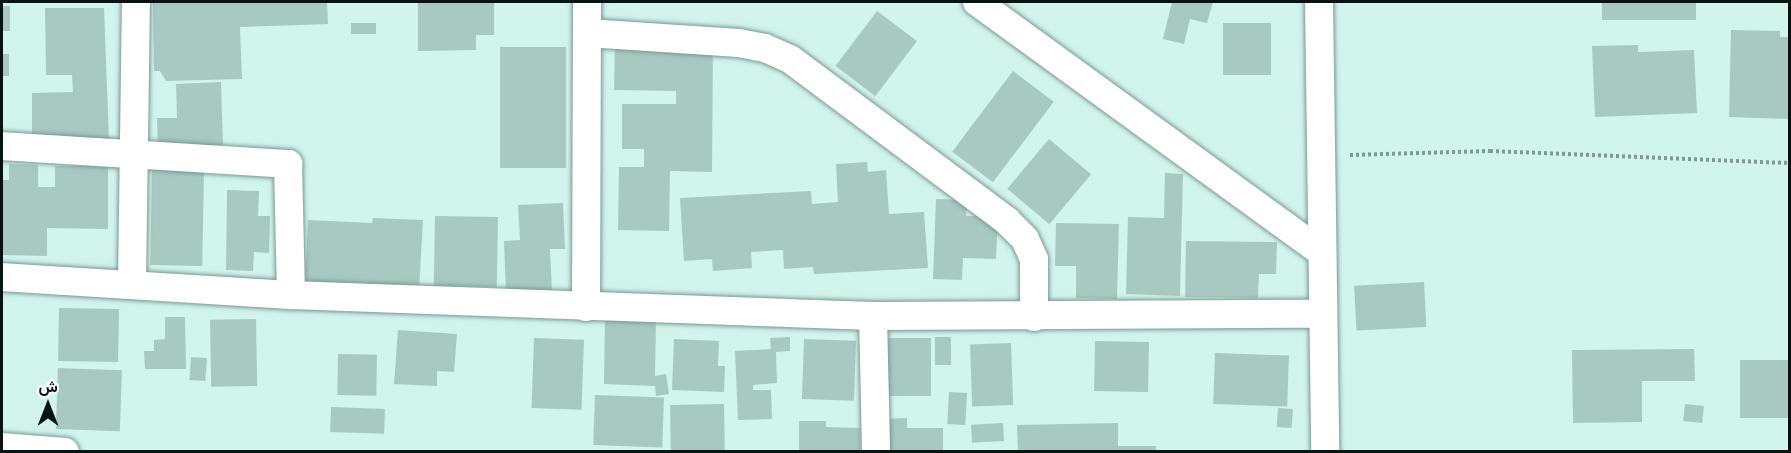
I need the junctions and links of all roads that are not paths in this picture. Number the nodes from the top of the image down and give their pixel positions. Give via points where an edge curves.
1 (136, 2) edge
2 (587, 2) edge
3 (977, 2) edge
4 (1319, 2) edge
5 (587, 33) junction
6 (2, 146) edge
7 (134, 154) junction
8 (1321, 252) junction
9 (2, 277) edge
10 (132, 283) junction
11 (291, 295) junction
12 (585, 307) junction
13 (1321, 314) junction
14 (873, 316) junction
15 (1034, 317) junction
16 (2, 447) edge
17 (65, 452) edge
18 (876, 452) edge
19 (1325, 452) edge

1 - 7 street
2 - 5 street
3 - 8 street
4 - 8 street
5 - 12 street
5 - 15 street via 739,43 790,59 1008,221 1025,239 1034,259
6 - 7 street
7 - 10 street
7 - 11 street via 288,164
8 - 13 street
9 - 10 street
10 - 11 street
11 - 12 street
12 - 14 street
13 - 15 street
13 - 19 street
14 - 15 street
14 - 18 street
16 - 17 street

